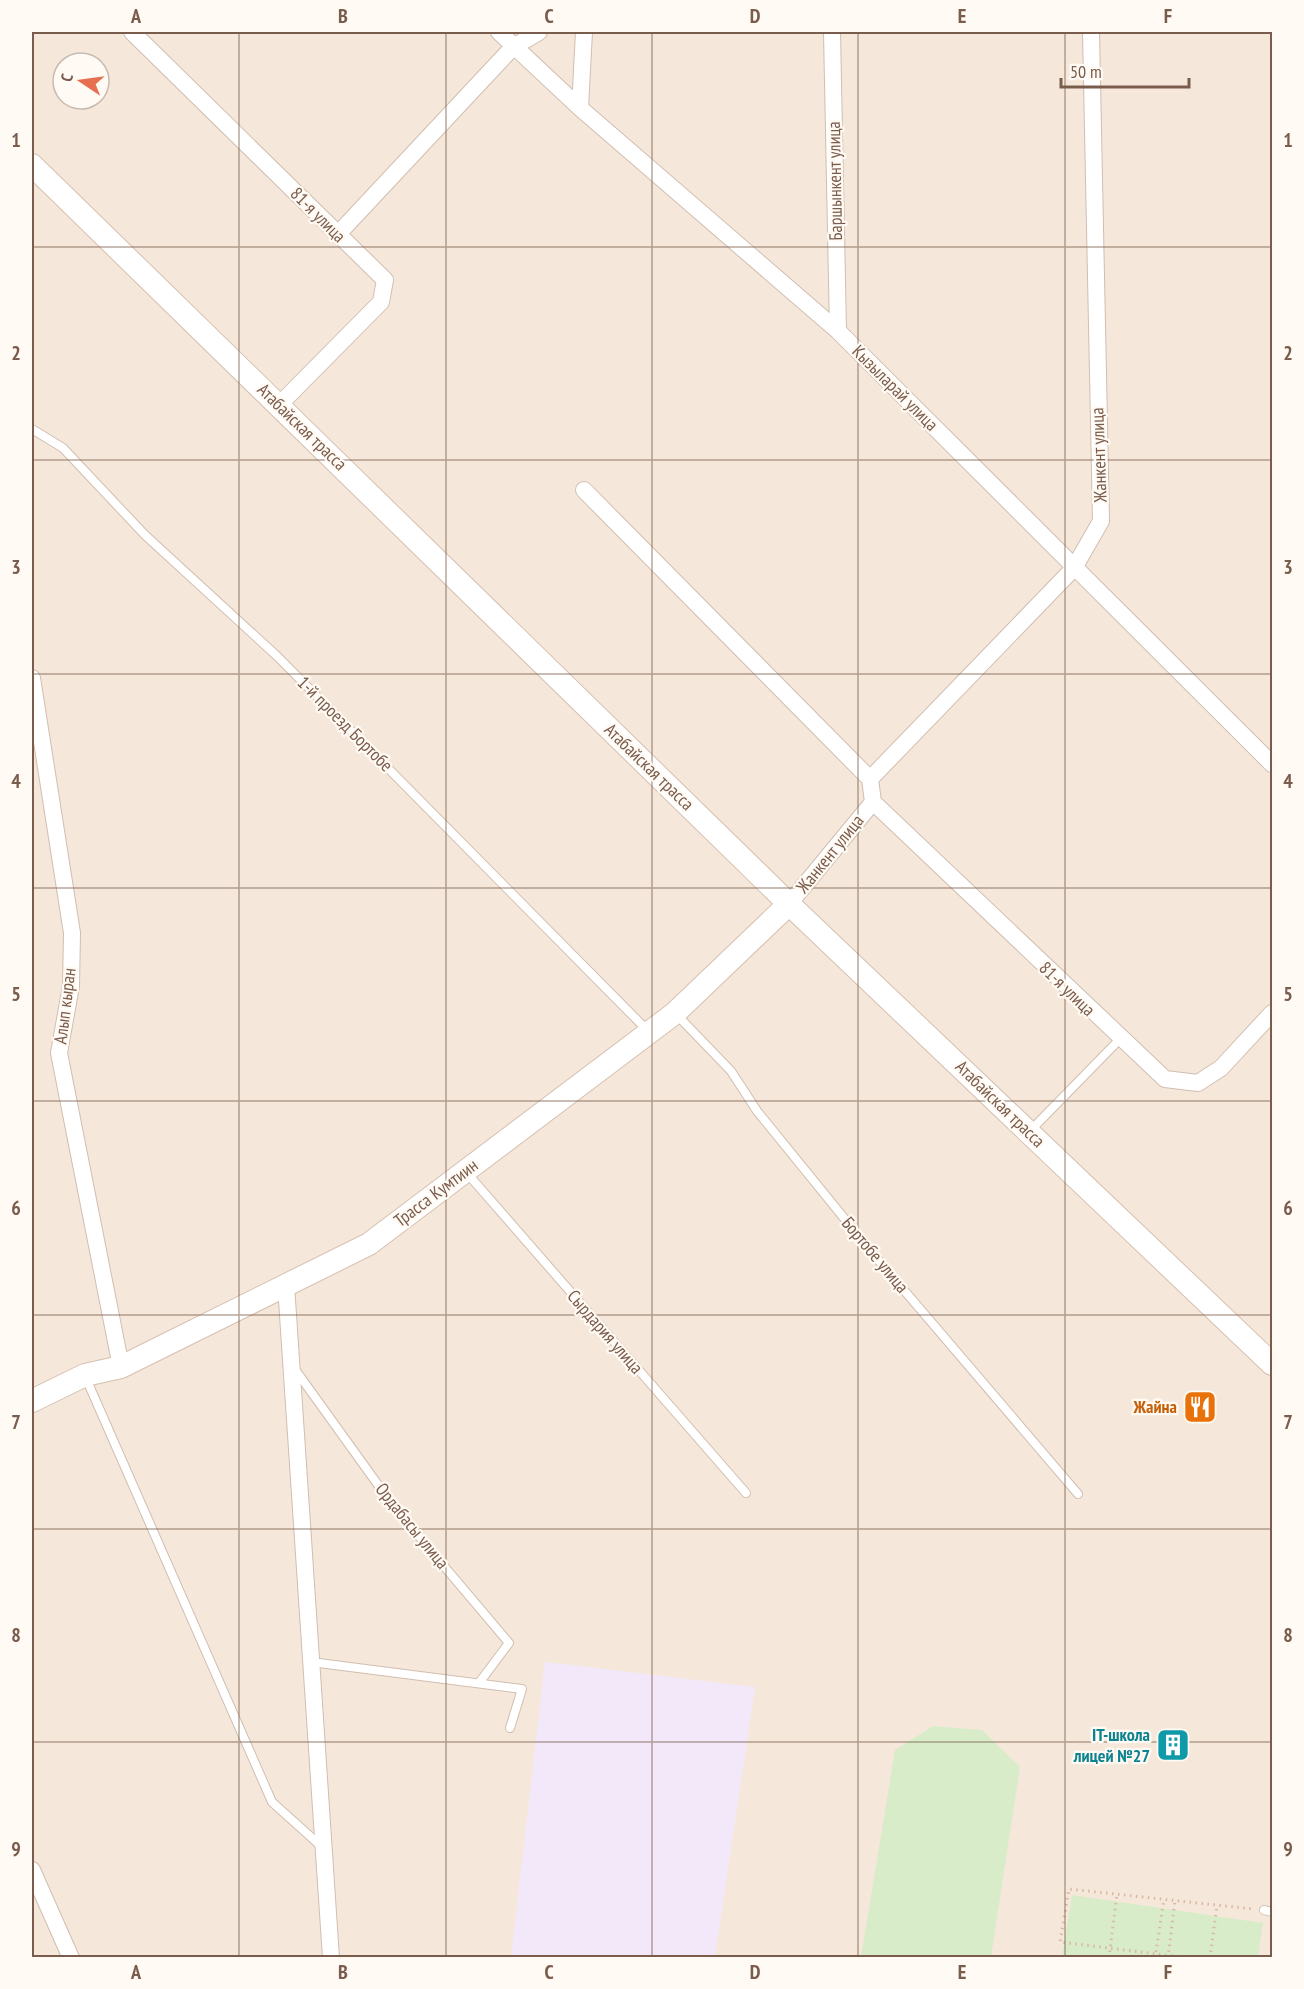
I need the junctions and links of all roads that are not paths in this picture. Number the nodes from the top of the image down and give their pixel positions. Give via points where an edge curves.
1 (132, 32) edge
2 (499, 32) edge
3 (539, 32) edge
4 (584, 32) edge
5 (832, 32) edge
6 (1091, 32) edge
7 (513, 47) junction
8 (580, 108) junction
9 (32, 165) edge
10 (338, 234) junction
11 (838, 331) junction
12 (279, 405) junction
13 (32, 429) edge
14 (584, 490) dead end
15 (1074, 568) junction
16 (32, 678) edge
17 (1272, 764) edge
18 (870, 779) junction
19 (873, 802) junction
20 (789, 904) junction
21 (675, 1013) junction
22 (1272, 1013) edge
23 (648, 1031) junction
24 (1120, 1039) junction
25 (1029, 1132) junction
26 (465, 1171) junction
27 (286, 1285) junction
28 (1272, 1364) edge
29 (291, 1365) junction
30 (121, 1366) junction
31 (85, 1375) junction
32 (32, 1401) edge
33 (746, 1493) dead end
34 (1078, 1494) dead end
35 (311, 1662) junction
36 (479, 1683) junction
37 (510, 1728) dead end
38 (322, 1848) junction
39 (32, 1870) edge
40 (71, 1958) edge
41 (331, 1958) edge

1 - 10 street, 81-я улица
2 - 7 street, Кызыларай улица
3 - 7 street
4 - 8 street
5 - 11 street, Баршынкент улица
6 - 15 street, Жанкент улица via 1101,521
7 - 8 street, Кызыларай улица
7 - 10 street
8 - 11 street, Кызыларай улица
9 - 12 main road, Атабайская трасса
10 - 12 street, 81-я улица via 385,280 381,302
11 - 15 street, Кызыларай улица
12 - 20 main road, Атабайская трасса
13 - 23 lane, 1-й проезд Бортобе via 63,448 145,535 278,657
14 - 18 street
15 - 17 street, Кызыларай улица
15 - 18 street, Жанкент улица
16 - 30 street, Алып кыран via 72,933 70,986 59,1053
18 - 19 street, Жанкент улица
19 - 20 street, Жанкент улица
19 - 24 street, 81-я улица
20 - 21 main road, Трасса Кумтиин
20 - 25 main road, Атабайская трасса
21 - 23 main road, Трасса Кумтиин
21 - 34 lane, Бортобе улица via 731,1071 757,1111 874,1255
22 - 24 street, 81-я улица via 1221,1068 1198,1083 1165,1079
23 - 26 main road, Трасса Кумтиин
24 - 25 lane
25 - 28 main road, Атабайская трасса
26 - 27 main road, Трасса Кумтиин via 369,1244
26 - 33 lane, Сырдария улица
27 - 29 street
27 - 30 main road, Трасса Кумтиин
29 - 35 street
29 - 36 lane, Ордабасы улица via 394,1507 508,1643
30 - 31 main road, Трасса Кумтиин
31 - 32 main road, Трасса Кумтиин
31 - 38 lane via 272,1802
35 - 36 lane
35 - 38 street
36 - 37 lane via 522,1689
38 - 41 street
39 - 40 street

